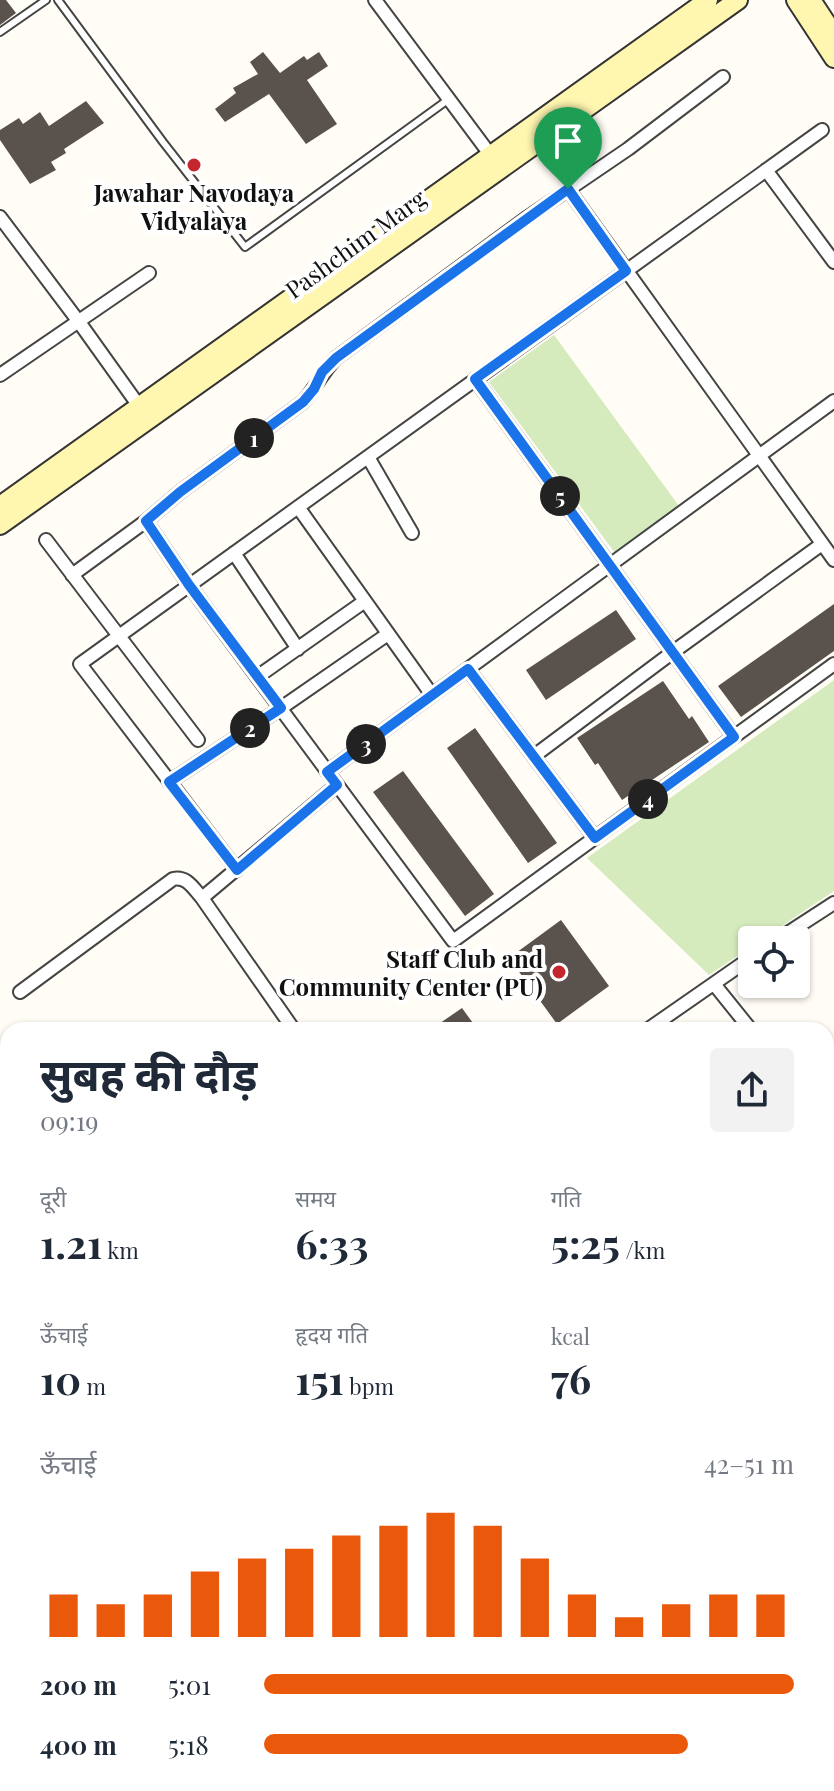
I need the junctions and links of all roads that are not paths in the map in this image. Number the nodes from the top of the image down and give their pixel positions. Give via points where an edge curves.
1 (46, 0) edge
2 (58, 0) edge
3 (375, 0) edge
4 (708, 0) edge
5 (738, 0) edge
6 (796, 0) edge
7 (811, 0) edge
8 (0, 32) edge
9 (834, 35) edge
10 (834, 58) edge
11 (723, 77) dead end
12 (449, 99) junction
13 (822, 130) dead end
14 (496, 162) junction
15 (766, 170) junction
16 (568, 189) junction
17 (0, 217) edge
18 (834, 262) edge
19 (626, 271) junction
20 (149, 273) dead end
21 (79, 322) junction
22 (0, 375) edge
23 (475, 379) junction
24 (834, 401) edge
25 (139, 406) junction
26 (759, 456) junction
27 (368, 457) junction
28 (0, 506) edge
29 (298, 507) junction
30 (146, 521) junction
31 (0, 525) edge
32 (412, 533) dead end
33 (46, 540) dead end
34 (822, 544) junction
35 (234, 553) junction
36 (834, 560) edge
37 (609, 565) junction
38 (72, 575) junction
39 (189, 585) junction
40 (365, 601) junction
41 (388, 634) junction
42 (118, 636) junction
43 (298, 649) junction
44 (673, 652) junction
45 (834, 664) edge
46 (468, 669) junction
47 (257, 677) junction
48 (432, 695) junction
49 (281, 708) junction
50 (734, 737) junction
51 (198, 740) dead end
52 (534, 756) junction
53 (327, 772) junction
54 (169, 782) junction
55 (337, 785) junction
56 (595, 838) junction
57 (237, 870) junction
58 (202, 898) junction
59 (834, 903) edge
60 (799, 926) edge
61 (738, 967) edge
62 (714, 984) junction
63 (20, 992) dead end
64 (288, 1022) edge
65 (659, 1022) edge
66 (745, 1022) edge

1 - 8 lane
2 - 12 lane via 245,247
3 - 12 street
4 - 14 main road
5 - 14 main road, Pashchim Marg
6 - 10 main road
7 - 9 main road
11 - 16 street
12 - 14 street
13 - 15 street
14 - 25 main road
14 - 31 main road, Pashchim Marg
15 - 18 street
15 - 19 street
16 - 19 street
16 - 30 street via 336,358 303,402
17 - 21 street
19 - 23 street
19 - 26 street
20 - 21 street
21 - 22 street
21 - 25 street
23 - 27 street
23 - 37 street
24 - 26 street
25 - 28 main road
26 - 34 street
26 - 37 street
27 - 29 street
27 - 32 street
29 - 35 street
29 - 40 street
30 - 38 street
30 - 39 street
33 - 38 street
34 - 36 street
34 - 44 street
35 - 39 street
35 - 43 street
37 - 44 street
37 - 46 street
38 - 42 street
39 - 42 street
39 - 47 street
40 - 41 street
40 - 43 street
41 - 48 street
41 - 49 street
42 - 51 street
42 - 54 street via 80,664
43 - 47 street
44 - 50 street
44 - 52 street
45 - 50 street
46 - 48 street
46 - 52 street
47 - 49 street
48 - 53 street
49 - 53 street
49 - 54 street
50 - 56 street
52 - 56 street
53 - 55 street
54 - 57 street
55 - 56 street via 453,941
55 - 57 street
57 - 58 street
58 - 63 street via 186,880 173,879
58 - 64 street
59 - 60 street
61 - 62 street
62 - 65 street
62 - 66 street

